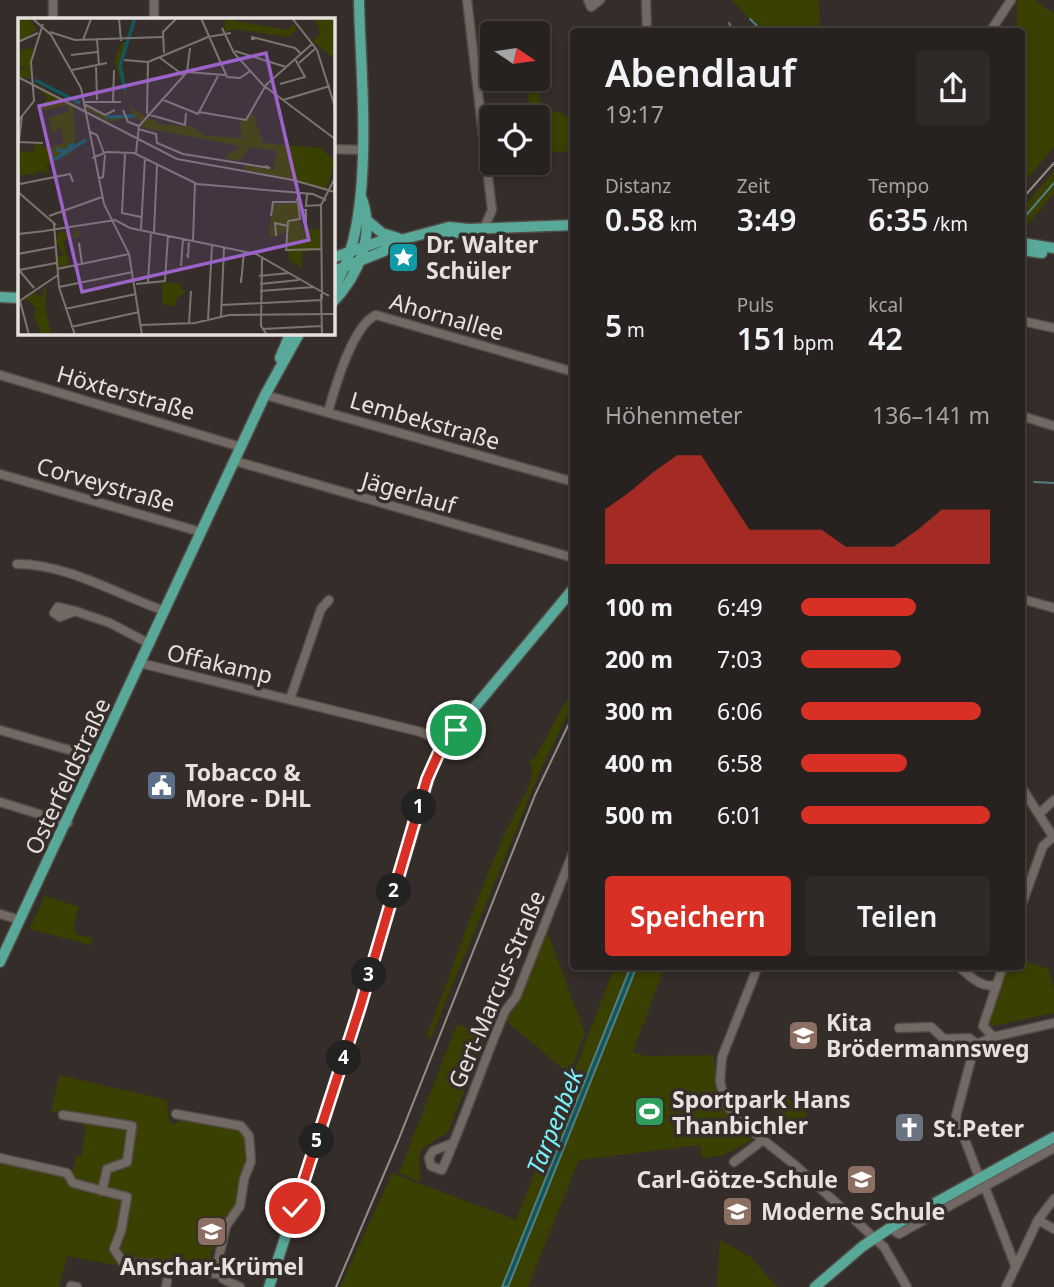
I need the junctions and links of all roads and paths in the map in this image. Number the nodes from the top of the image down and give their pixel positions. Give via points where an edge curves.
1 (53, 0) edge
2 (154, 0) edge
3 (359, 0) edge
4 (467, 0) edge
5 (588, 0) edge
6 (600, 0) edge
7 (646, 0) edge
8 (1011, 0) edge
9 (52, 18) edge
10 (154, 18) edge
11 (647, 28) edge
12 (993, 28) edge
13 (334, 149) edge
14 (362, 150) junction
15 (362, 198) junction
16 (369, 222) junction
17 (570, 225) edge
18 (484, 228) junction
19 (397, 241) junction
20 (1025, 243) edge
21 (1054, 248) edge
22 (1025, 250) edge
23 (359, 251) junction
24 (1054, 254) edge
25 (334, 257) edge
26 (346, 267) junction
27 (334, 271) edge
28 (334, 286) edge
29 (0, 297) edge
30 (18, 298) edge
31 (334, 301) edge
32 (0, 303) edge
33 (18, 304) edge
34 (1025, 322) edge
35 (1054, 328) edge
36 (290, 334) edge
37 (299, 334) edge
38 (570, 371) edge
39 (0, 375) edge
40 (274, 378) junction
41 (265, 395) junction
42 (328, 412) junction
43 (1025, 417) edge
44 (1054, 426) edge
45 (241, 447) junction
46 (235, 461) junction
47 (0, 474) edge
48 (570, 481) edge
49 (201, 532) junction
50 (570, 557) edge
51 (17, 564) dead end
52 (570, 593) edge
53 (329, 600) dead end
54 (1025, 600) edge
55 (1054, 608) edge
56 (75, 611) dead end
57 (165, 611) junction
58 (150, 644) junction
59 (141, 663) junction
60 (290, 699) junction
61 (0, 730) edge
62 (445, 743) junction
63 (97, 758) junction
64 (1025, 793) edge
65 (1054, 800) edge
66 (0, 802) edge
67 (1039, 814) junction
68 (68, 823) junction
69 (1053, 838) edge
70 (570, 860) edge
71 (1025, 896) edge
72 (0, 914) edge
73 (20, 920) junction
74 (0, 962) edge
75 (756, 970) edge
76 (963, 970) edge
77 (1002, 970) edge
78 (977, 981) junction
79 (997, 985) junction
80 (992, 1001) junction
81 (1054, 1023) edge
82 (899, 1028) dead end
83 (986, 1038) junction
84 (176, 1114) dead end
85 (63, 1115) dead end
86 (1054, 1137) edge
87 (763, 1140) junction
88 (453, 1143) dead end
89 (1054, 1148) edge
90 (0, 1158) edge
91 (734, 1162) dead end
92 (979, 1177) junction
93 (985, 1187) junction
94 (102, 1191) junction
95 (1054, 1199) edge
96 (1038, 1220) junction
97 (890, 1228) junction
98 (1054, 1229) edge
99 (875, 1239) junction
100 (1015, 1265) junction
101 (219, 1274) junction
102 (240, 1287) edge
103 (269, 1287) edge
104 (815, 1287) edge
105 (906, 1287) edge
106 (1006, 1287) edge

1 - 9 street
2 - 10 street
3 - 14 main road
4 - 18 street via 492,212
5 - 6 street via 591,7
7 - 11 street
8 - 12 street
13 - 14 street
14 - 15 main road
15 - 16 main road
15 - 23 main road
16 - 19 main road
16 - 23 main road
17 - 18 main road
18 - 19 main road via 449,227
19 - 23 main road via 381,241
20 - 21 main road
22 - 24 main road
23 - 25 main road
23 - 26 main road
23 - 31 main road via 345,288
26 - 27 main road
26 - 28 main road
29 - 30 main road
32 - 33 main road
34 - 35 street
36 - 40 main road, Osterfeldstraße
37 - 40 main road, Osterfeldstraße
38 - 42 street, Ahornallee via 376,315 346,355
39 - 45 street, Höxterstraße
40 - 41 main road, Osterfeldstraße
41 - 42 street, Lembekstraße
41 - 45 main road, Osterfeldstraße
42 - 48 street, Lembekstraße
43 - 44 street
45 - 46 main road, Osterfeldstraße
46 - 49 main road, Osterfeldstraße
46 - 50 street, Jägerlauf
47 - 49 street, Corveystraße
49 - 57 main road, Osterfeldstraße
51 - 57 street via 32,564 87,581
52 - 62 main road
53 - 60 street, Offakamp via 321,609
54 - 55 street
56 - 58 street
57 - 58 main road, Osterfeldstraße
58 - 59 main road, Osterfeldstraße
59 - 60 street, Offakamp
59 - 63 main road, Osterfeldstraße
60 - 62 street, Offakamp via 421,732
61 - 63 street
62 - 103 main road via 427,779 360,1007
63 - 68 main road, Osterfeldstraße
64 - 67 street
65 - 67 street
66 - 68 street
67 - 69 street
68 - 73 main road, Osterfeldstraße
69 - 71 street via 1043,846
70 - 88 street, Gert-Marcus-Straße
72 - 73 street
73 - 74 main road, Osterfeldstraße
75 - 87 street via 728,1035 720,1074 725,1102 738,1120
76 - 78 street
77 - 79 street
78 - 79 street
78 - 80 street
79 - 80 street
80 - 83 street via 983,1026
81 - 83 street
82 - 83 street via 931,1027 944,1039
83 - 92 street via 956,1116
84 - 101 street via 241,1126 249,1136 251,1161 240,1206 226,1226
85 - 94 street via 132,1126 127,1162 107,1169
86 - 92 main road
87 - 91 street
87 - 99 street
89 - 93 street
90 - 94 street via 67,1173 74,1183
92 - 97 main road
93 - 97 street via 898,1234
93 - 100 street
94 - 101 street via 130,1196 114,1249 124,1264 159,1262
95 - 96 street
96 - 98 street
96 - 100 street
97 - 99 main road
99 - 104 main road
99 - 105 street
100 - 106 street
101 - 102 street

